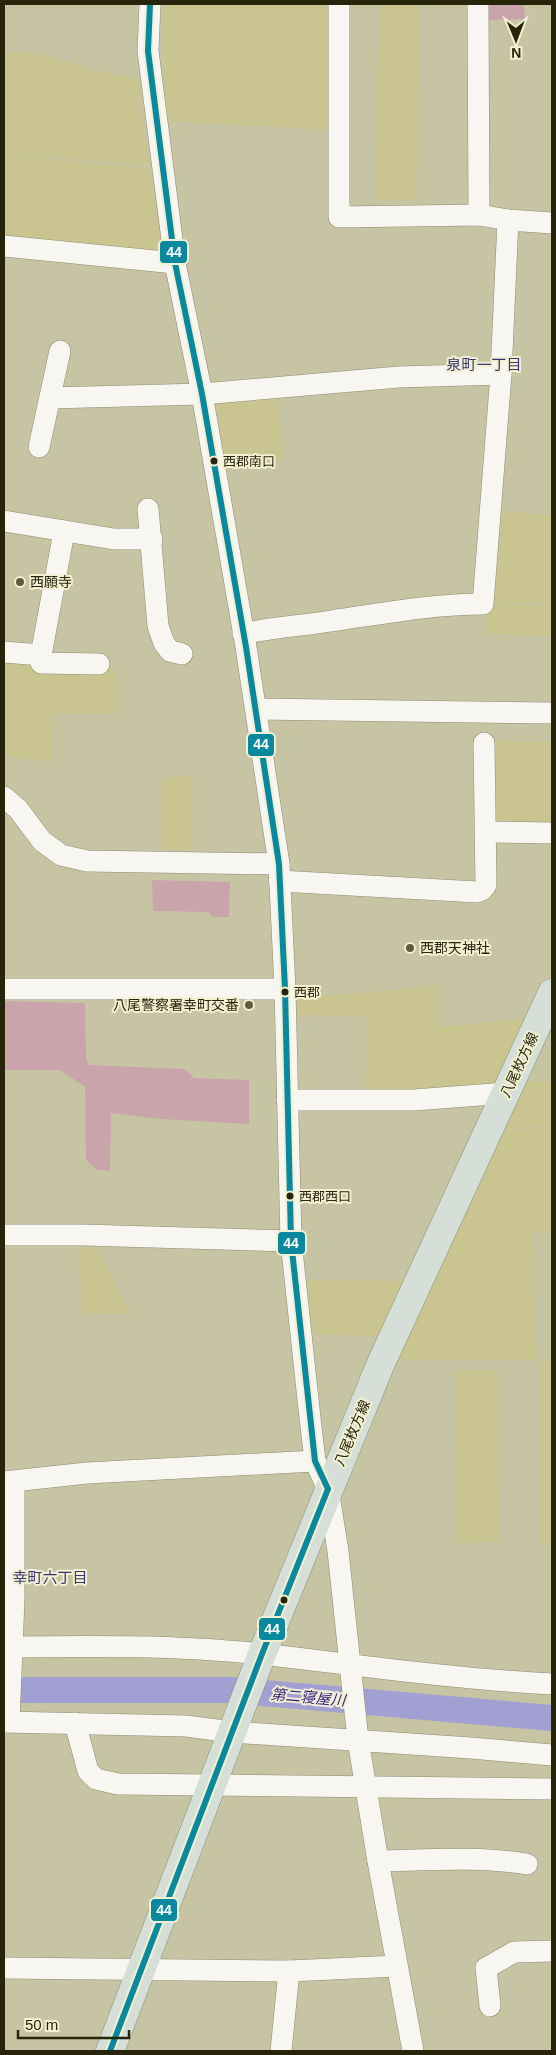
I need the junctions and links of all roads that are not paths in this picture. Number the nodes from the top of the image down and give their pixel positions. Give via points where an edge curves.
1 (150, 4) edge
2 (339, 4) edge
3 (478, 4) edge
4 (479, 215) junction
5 (508, 220) junction
6 (552, 223) edge
7 (4, 246) edge
8 (175, 263) junction
9 (60, 351) dead end
10 (501, 374) junction
11 (202, 394) junction
12 (50, 398) junction
13 (39, 447) dead end
14 (148, 509) dead end
15 (4, 521) edge
16 (64, 532) junction
17 (152, 539) junction
18 (244, 634) junction
19 (4, 652) edge
20 (182, 654) dead end
21 (40, 655) junction
22 (99, 664) dead end
23 (256, 709) junction
24 (552, 713) edge
25 (484, 743) dead end
26 (4, 797) edge
27 (485, 832) junction
28 (552, 833) edge
29 (279, 872) junction
30 (4, 989) edge
31 (285, 989) junction
32 (552, 993) edge
33 (506, 1093) junction
34 (287, 1100) junction
35 (4, 1235) edge
36 (291, 1241) junction
37 (316, 1461) junction
38 (9, 1482) edge
39 (328, 1489) junction
40 (8, 1647) edge
41 (260, 1659) junction
42 (350, 1665) junction
43 (552, 1684) edge
44 (6, 1722) edge
45 (75, 1723) junction
46 (233, 1728) junction
47 (358, 1740) junction
48 (552, 1755) edge
49 (212, 1785) junction
50 (367, 1787) junction
51 (552, 1789) edge
52 (378, 1861) junction
53 (527, 1864) dead end
54 (552, 1951) edge
55 (397, 1966) junction
56 (4, 1968) edge
57 (142, 1970) junction
58 (288, 1971) junction
59 (490, 2006) dead end
60 (110, 2051) edge
61 (281, 2051) edge
62 (413, 2051) edge

1 - 8 street via 148,52
2 - 4 street via 338,217
3 - 4 street
4 - 5 street
5 - 6 street
5 - 10 street
7 - 8 street
8 - 11 street
9 - 12 street
10 - 11 street via 399,376
10 - 18 street via 483,604 446,604
11 - 12 street
11 - 18 street
12 - 13 street
14 - 17 street
15 - 16 street
16 - 17 street via 114,539
16 - 21 street
17 - 20 street via 158,626 170,651
18 - 23 street
19 - 21 street
21 - 22 street via 41,664
23 - 24 street
23 - 29 street
25 - 27 street
26 - 29 street via 18,809 42,841 61,855 87,861
27 - 28 street
27 - 29 street via 486,885 477,892
29 - 31 street
30 - 31 street
31 - 34 street
32 - 33 main road, 八尾枚方線
33 - 34 street via 414,1100
33 - 39 main road, 八尾枚方線 via 381,1363
34 - 36 street
35 - 36 street
36 - 37 street
37 - 38 street via 87,1473
37 - 39 street
38 - 40 street
39 - 41 main road, 八尾枚方線
39 - 42 street
40 - 41 street via 194,1649
40 - 44 street
41 - 42 street
41 - 46 main road, 八尾枚方線
42 - 43 street
42 - 47 street
44 - 45 street
45 - 46 street
45 - 49 street via 88,1771 96,1779 118,1784
46 - 47 street
46 - 49 main road, 八尾枚方線
47 - 48 street
47 - 50 street
49 - 50 street
49 - 57 main road, 八尾枚方線
50 - 51 street
50 - 52 street
52 - 53 street via 460,1859
52 - 55 street
54 - 59 street via 514,1952 486,1968
55 - 58 street
55 - 62 street
56 - 57 street
57 - 58 street
57 - 60 main road, 八尾枚方線
58 - 61 street

